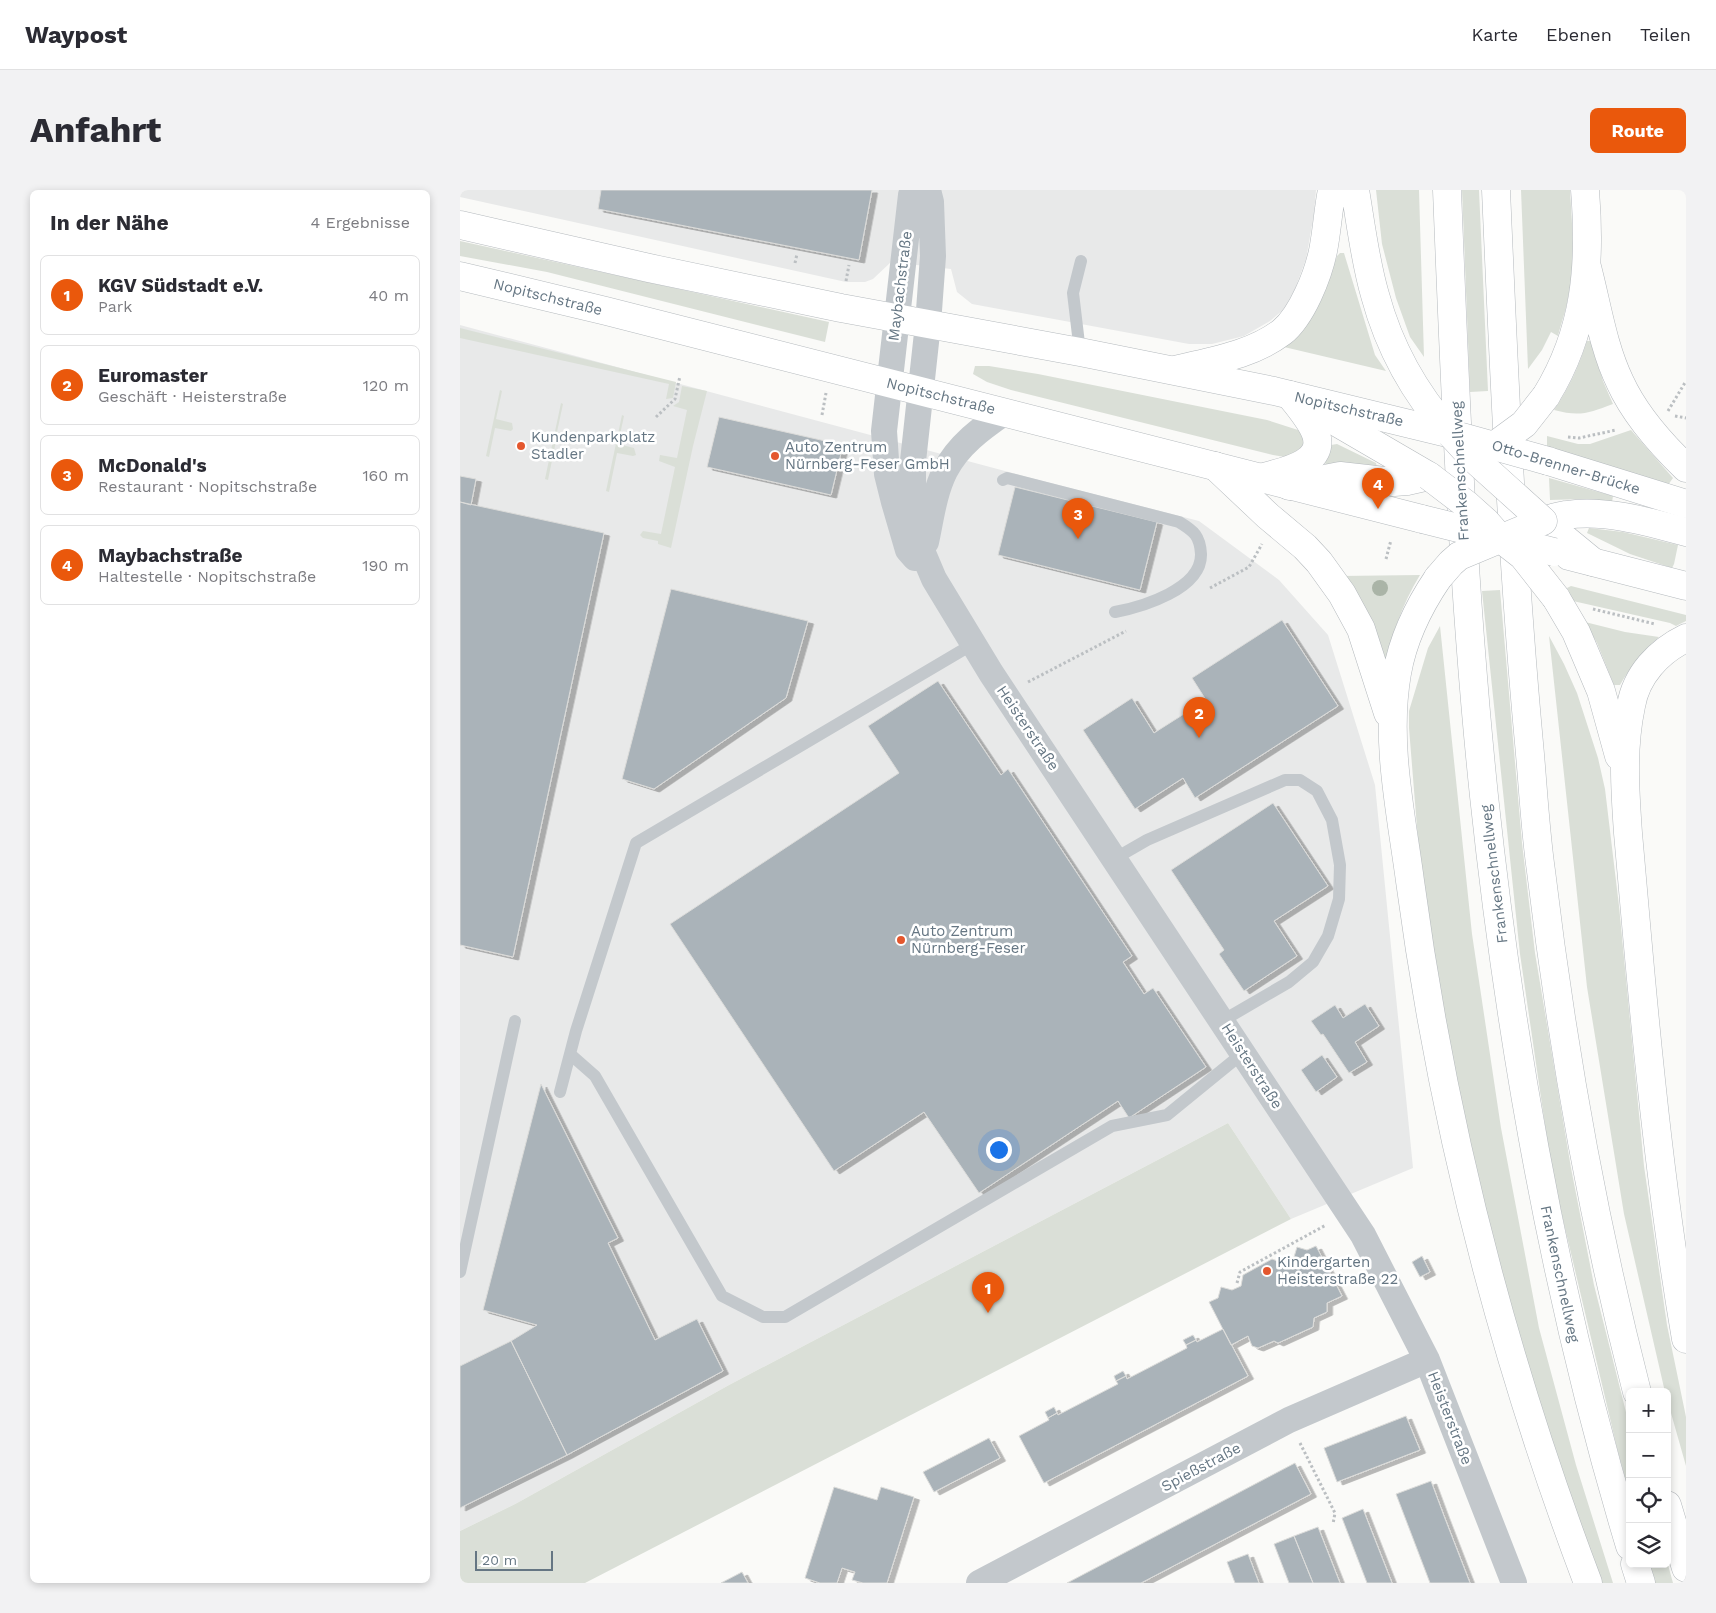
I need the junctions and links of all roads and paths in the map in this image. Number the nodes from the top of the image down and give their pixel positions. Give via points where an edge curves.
1 (914, 190) edge
2 (928, 190) edge
3 (1332, 190) edge
4 (1355, 190) edge
5 (1447, 190) edge
6 (1496, 190) edge
7 (1586, 190) edge
8 (460, 225) edge
9 (797, 254) dead end
10 (1080, 261) dead end
11 (795, 263) dead end
12 (1587, 267) junction
13 (460, 276) edge
14 (896, 319) junction
15 (928, 324) junction
16 (1080, 352) junction
17 (1175, 370) junction
18 (680, 376) dead end
19 (1686, 381) edge
20 (889, 383) junction
21 (920, 391) junction
22 (1290, 395) junction
23 (1005, 412) junction
24 (1667, 414) dead end
25 (656, 417) dead end
26 (1451, 434) junction
27 (1483, 451) junction
28 (1215, 466) junction
29 (1686, 468) edge
30 (1423, 475) junction
31 (1260, 478) junction
32 (1003, 480) dead end
33 (1289, 486) junction
34 (1686, 504) edge
35 (1550, 530) junction
36 (1686, 532) edge
37 (1500, 538) junction
38 (1391, 540) dead end
39 (924, 553) junction
40 (1386, 559) dead end
41 (934, 579) junction
42 (1686, 586) edge
43 (1556, 598) junction
44 (1115, 612) dead end
45 (1685, 639) edge
46 (973, 644) junction
47 (1393, 729) junction
48 (1624, 774) junction
49 (1114, 858) junction
50 (516, 1020) dead end
51 (1222, 1020) junction
52 (1243, 1053) junction
53 (570, 1054) junction
54 (560, 1092) dead end
55 (1348, 1212) junction
56 (460, 1272) edge
57 (1237, 1284) dead end
58 (1686, 1339) edge
59 (1427, 1360) junction
60 (1636, 1388) edge
61 (1289, 1420) junction
62 (1671, 1518) edge
63 (1333, 1524) dead end
64 (1626, 1533) edge
65 (1636, 1568) edge
66 (1686, 1568) edge
67 (979, 1583) edge
68 (1514, 1583) edge
69 (1588, 1583) edge
70 (1641, 1583) edge

1 - 14 street, Maybachstraße
2 - 15 street, Maybachstraße via 933,256
3 - 17 main road via 1323,250 1315,278 1302,307 1283,331 1238,354
4 - 26 main road via 1369,273 1395,350 1415,388
5 - 64 main road, Frankenschnellweg via 1467,598 1484,795 1501,935 1519,1061 1556,1263 1609,1478
6 - 60 main road via 1518,624 1540,870 1570,1070 1596,1214
7 - 12 main road
8 - 14 main road, Nopitschstraße
9 - 11 path
10 - 16 lane via 1073,293
12 - 27 main road, bridge via 1573,338 1546,396 1524,424
12 - 29 main road via 1604,337 1620,382 1652,433
13 - 20 main road, Nopitschstraße
14 - 15 main road, Nopitschstraße
14 - 20 street, Maybachstraße
15 - 16 main road, Nopitschstraße
15 - 21 street, Heisterstraße
16 - 17 main road, Nopitschstraße
17 - 22 main road, Nopitschstraße
18 - 25 path via 675,399
19 - 24 path
20 - 21 main road, Nopitschstraße
20 - 41 street, Heisterstraße via 884,431 887,474 908,550
21 - 23 main road, Nopitschstraße
21 - 39 street, Heisterstraße via 913,497
22 - 26 main road, Nopitschstraße
22 - 30 main road
22 - 31 main road via 1313,428 1318,447 1306,462
23 - 28 main road, Nopitschstraße
23 - 39 street via 975,434 945,470 938,487
26 - 27 main road, bridge
27 - 30 main road
27 - 34 main road, Otto-Brenner-Brücke, bridge via 1548,461
27 - 35 main road, bridge
28 - 31 main road, Nopitschstraße
28 - 47 main road via 1305,547 1342,594 1361,628
30 - 33 main road via 1394,482 1340,476
30 - 37 main road, bridge via 1473,511
31 - 33 main road, Nopitschstraße
32 - 44 lane via 1007,478 1179,522 1193,530 1201,543 1201,560 1190,580 1179,589 1150,602
33 - 37 main road, Nopitschstraße, bridge
35 - 36 main road via 1566,515 1603,515
35 - 37 main road, bridge
35 - 42 main road via 1593,562
37 - 43 main road, bridge via 1523,556
37 - 47 main road, bridge via 1459,556 1444,570 1428,593 1406,639 1397,671
38 - 40 path
39 - 41 street, Heisterstraße
41 - 46 street, Heisterstraße
43 - 45 path via 1671,628
43 - 48 main road via 1576,632 1601,691
45 - 48 main road via 1660,654 1639,682 1631,704
46 - 49 street, Heisterstraße
46 - 53 lane via 636,843
47 - 69 main road via 1418,945 1460,1166 1525,1404
48 - 58 main road via 1656,1135
49 - 51 street, Heisterstraße
49 - 51 lane via 1147,840 1285,780 1300,780 1317,791 1332,820 1340,865 1339,899 1328,936 1313,962 1289,982
50 - 56 lane
51 - 52 street, Heisterstraße
52 - 53 lane via 1167,1115 1112,1126 785,1317 763,1317 722,1296 595,1076
52 - 55 street, Heisterstraße
53 - 54 lane
55 - 57 path via 1240,1272
55 - 59 street, Heisterstraße
59 - 61 street, Spießstraße
59 - 68 street, Heisterstraße
61 - 63 path via 1335,1514
61 - 67 street, Spießstraße
62 - 66 main road
65 - 70 main road

